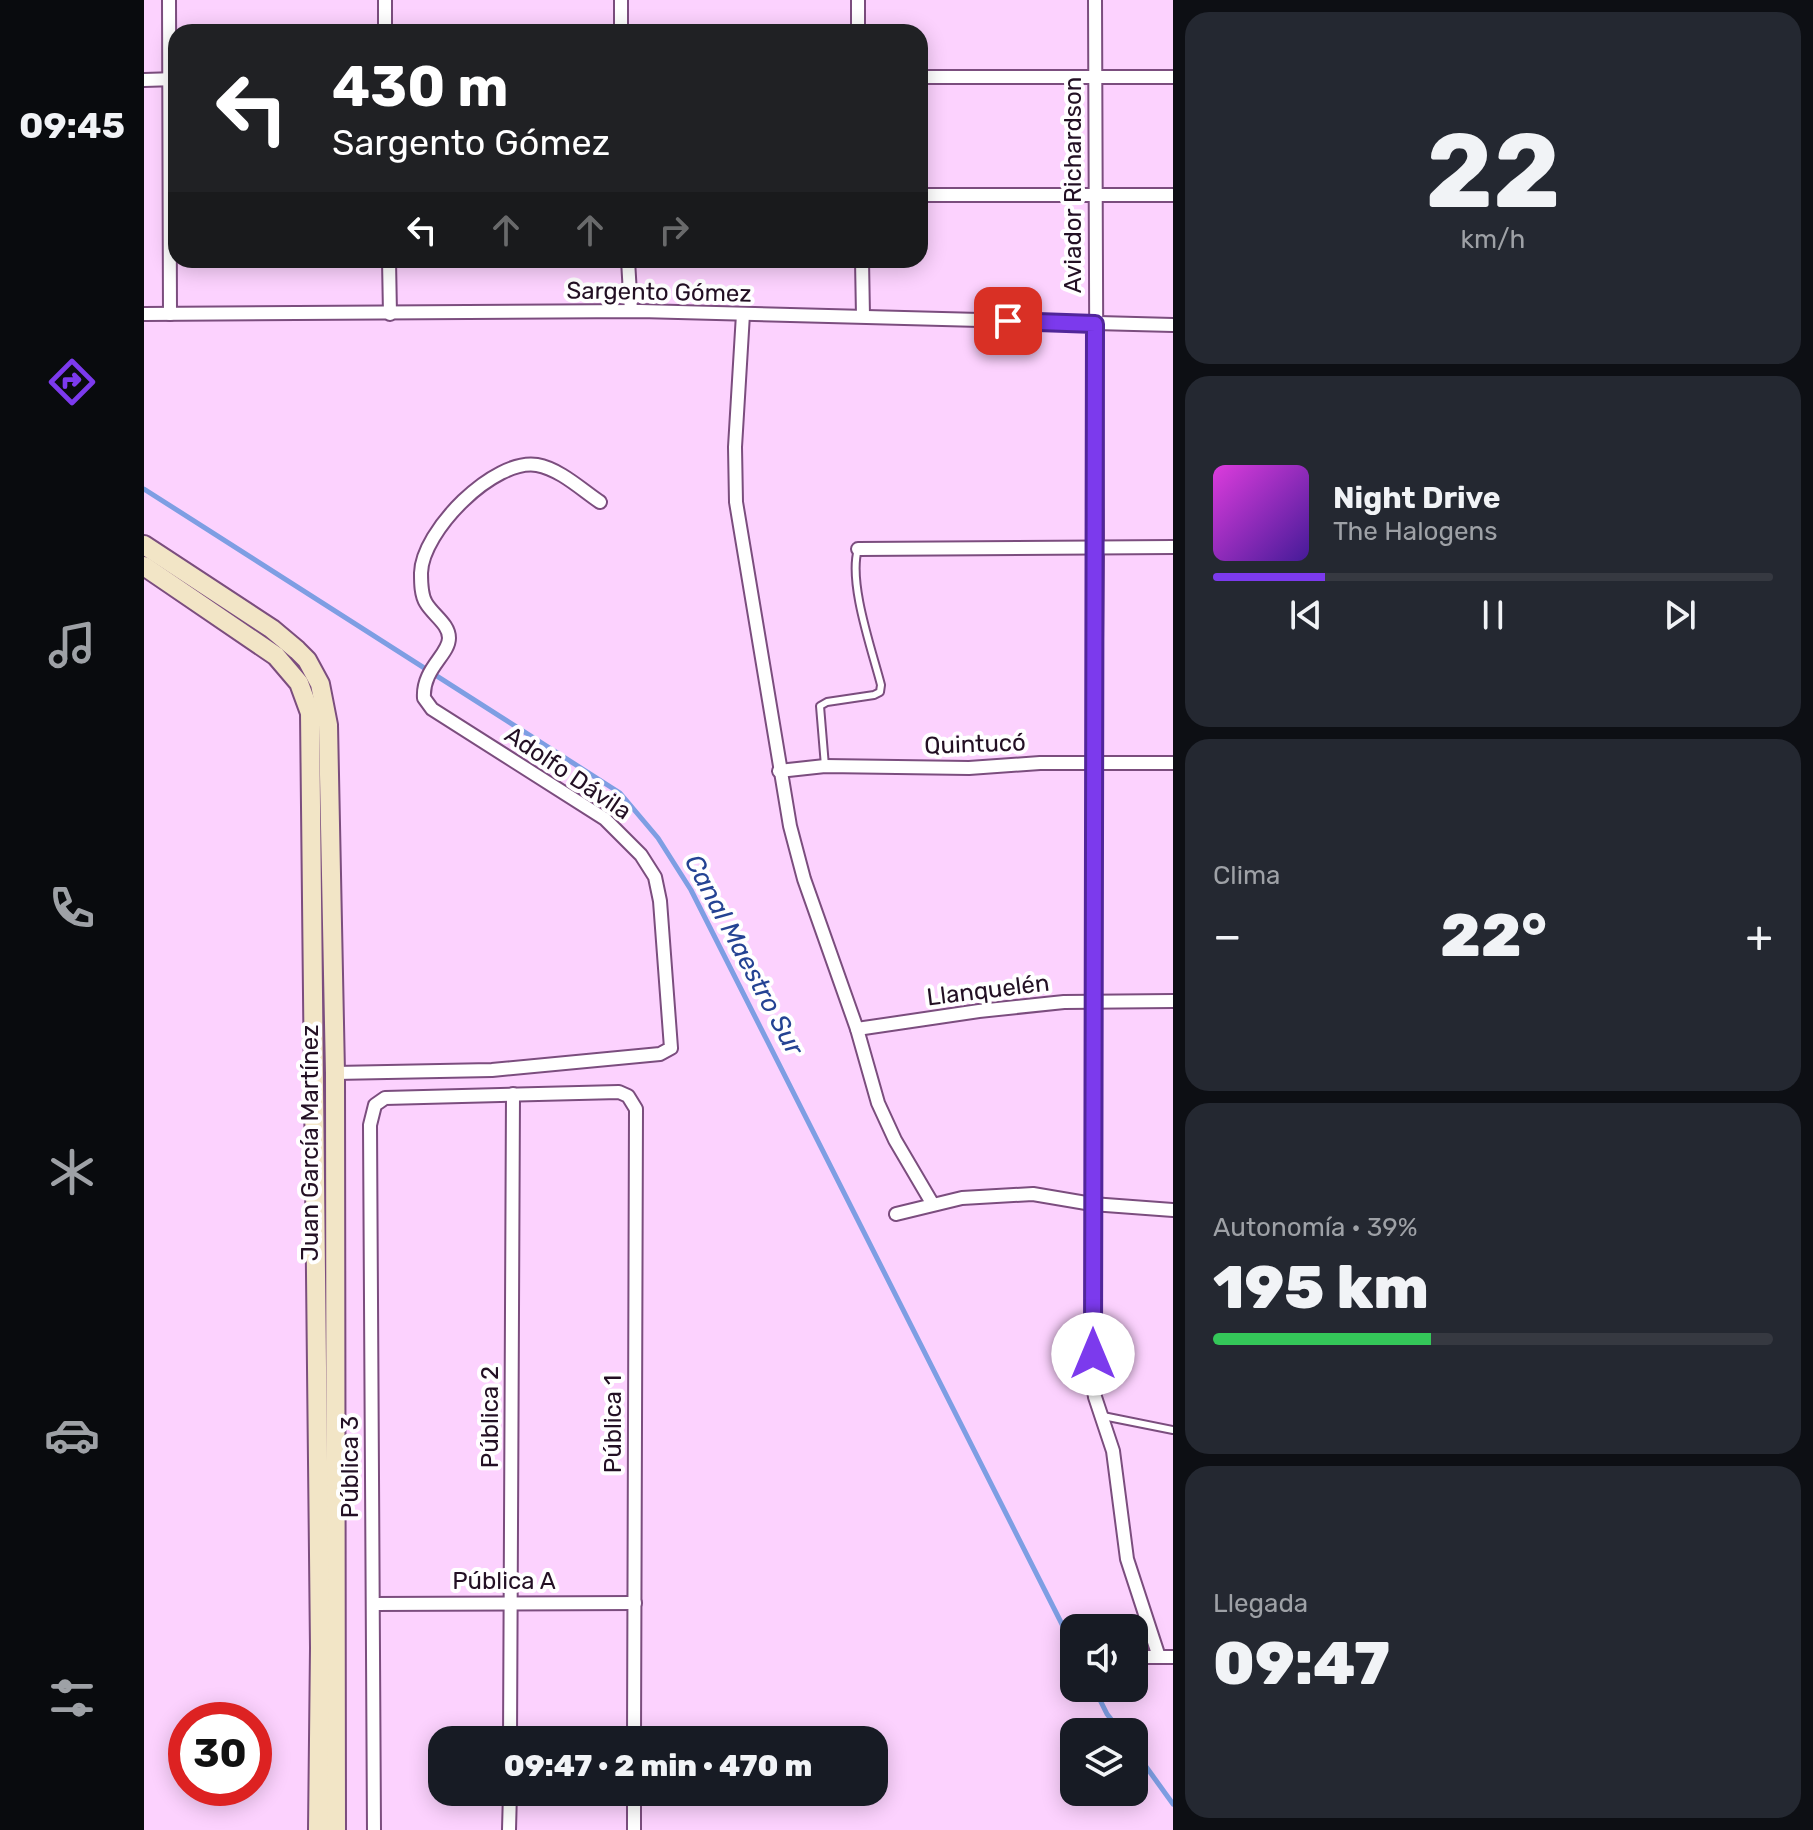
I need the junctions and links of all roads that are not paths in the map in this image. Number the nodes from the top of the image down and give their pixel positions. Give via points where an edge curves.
1 (169, 0) edge
2 (385, 0) edge
3 (621, 0) edge
4 (858, 0) edge
5 (1095, 0) edge
6 (170, 24) edge
7 (385, 24) edge
8 (621, 24) edge
9 (858, 24) edge
10 (928, 77) edge
11 (1095, 77) junction
12 (1173, 77) edge
13 (168, 79) edge
14 (144, 80) edge
15 (928, 195) edge
16 (1173, 195) edge
17 (1097, 196) junction
18 (171, 268) edge
19 (389, 268) edge
20 (628, 268) edge
21 (862, 268) edge
22 (631, 311) junction
23 (144, 314) edge
24 (170, 314) junction
25 (390, 314) junction
26 (743, 314) junction
27 (863, 316) junction
28 (1095, 324) junction
29 (1173, 325) edge
30 (600, 502) dead end
31 (144, 545) edge
32 (1173, 547) edge
33 (858, 549) joint
34 (1097, 549) junction
35 (144, 566) edge
36 (1094, 763) junction
37 (1173, 763) edge
38 (825, 766) junction
39 (779, 771) junction
40 (1092, 1000) junction
41 (1173, 1001) edge
42 (857, 1029) junction
43 (335, 1073) junction
44 (513, 1094) junction
45 (932, 1203) junction
46 (1092, 1204) junction
47 (1173, 1210) edge
48 (896, 1214) dead end
49 (1103, 1416) junction
50 (1173, 1430) edge
51 (511, 1603) junction
52 (635, 1603) junction
53 (373, 1604) junction
54 (1148, 1657) edge
55 (1159, 1657) junction
56 (1173, 1657) edge
57 (510, 1726) edge
58 (634, 1726) edge
59 (510, 1806) edge
60 (634, 1806) edge
61 (318, 1830) edge
62 (336, 1830) edge
63 (374, 1830) edge
64 (509, 1830) edge
65 (634, 1830) edge

1 - 6 street
2 - 7 street
3 - 8 street
4 - 9 street
5 - 11 street, Aviador Richardson
10 - 11 street
11 - 12 street
11 - 17 street, Aviador Richardson
13 - 14 street
15 - 17 street
16 - 17 street
17 - 28 street, Aviador Richardson
18 - 24 street
19 - 25 street
20 - 22 street
21 - 27 street
22 - 25 street, Sargento Gómez
22 - 26 street, Sargento Gómez
23 - 24 street, Sargento Gómez
24 - 25 street, Sargento Gómez
26 - 27 street, Sargento Gómez
26 - 39 street via 736,502
27 - 28 street, Sargento Gómez
28 - 29 street, Sargento Gómez
28 - 34 street, Aviador Richardson
30 - 43 street, Adolfo Dávila via 537,465 497,474 464,501 425,551 421,569 425,601 449,635 426,678 424,698 432,709 605,819 641,855 655,877 660,901 671,1048 660,1054 492,1070
31 - 43 main road, Juan García Martínez via 272,629 307,660 320,684 328,725
32 - 34 street
33 - 34 street
33 - 38 lane via 857,586 880,692 820,706
34 - 36 street, Aviador Richardson
35 - 61 main road, Juan García Martínez via 276,656 299,683 310,713
36 - 37 street, Quintucó
36 - 38 street, Quintucó
36 - 40 street, Aviador Richardson
38 - 39 street, Quintucó
39 - 42 street via 804,879
40 - 41 street, Llanquelén
40 - 42 street, Llanquelén
40 - 46 street, Aviador Richardson
42 - 45 street via 886,1123
43 - 62 main road, Juan García Martínez
44 - 51 street, Pública 2
44 - 52 street, Pública 1 via 619,1092 636,1109
44 - 53 street, Pública 3 via 392,1097 375,1105 370,1125
45 - 46 street via 1033,1194
45 - 48 street
46 - 47 street
46 - 49 street, Aviador Richardson via 1093,1384
49 - 50 lane
49 - 55 street, Aviador Richardson via 1113,1451 1127,1559
51 - 52 street, Pública A
51 - 53 street, Pública A
51 - 57 street, Pública 2
52 - 58 street, Pública 1
53 - 63 street, Pública 3
54 - 55 street
55 - 56 street
59 - 64 street
60 - 65 street

